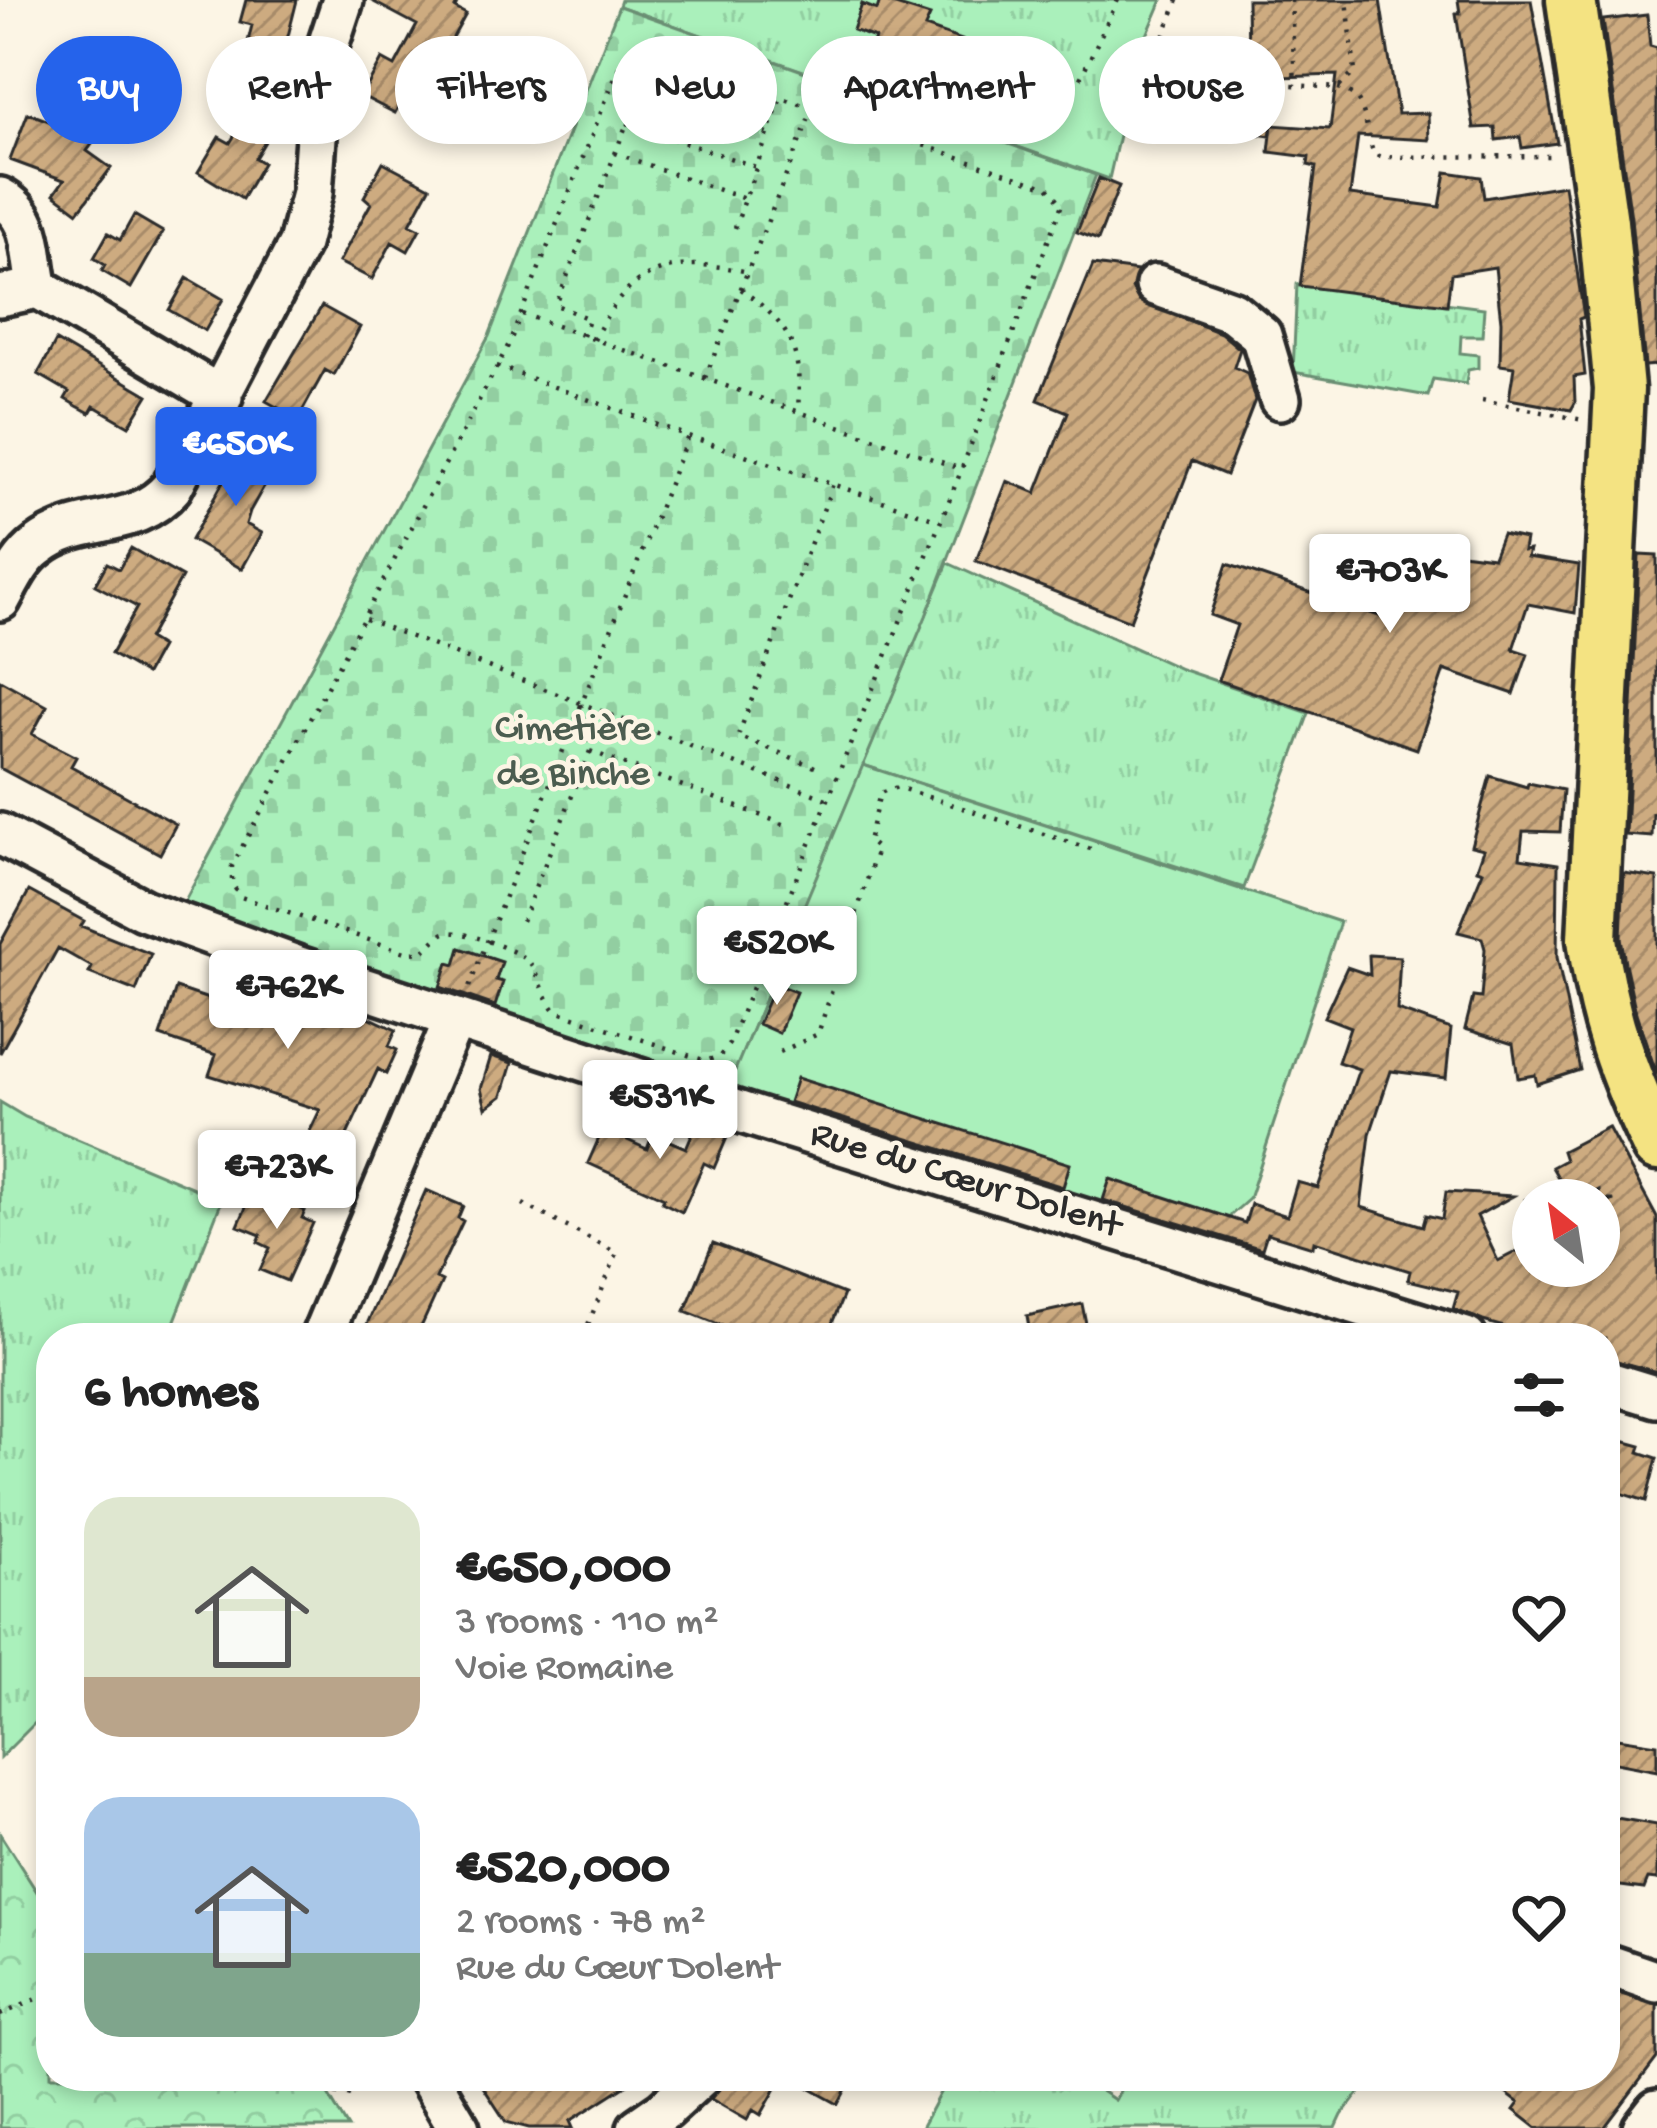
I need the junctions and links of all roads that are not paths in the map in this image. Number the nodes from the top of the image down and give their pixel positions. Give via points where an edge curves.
1 (343, 0) edge
2 (1571, 0) edge
3 (0, 198) edge
4 (1156, 285) dead end
5 (19, 292) edge
6 (222, 397) junction
7 (1280, 398) dead end
8 (0, 600) edge
9 (0, 834) edge
10 (456, 1020) junction
11 (1657, 1146) edge
12 (327, 1323) edge
13 (1418, 1323) edge
14 (1620, 1386) edge
15 (1657, 1397) edge
16 (1620, 1969) edge
17 (1657, 1982) edge
18 (437, 2091) edge
19 (685, 2091) edge
20 (1657, 2110) edge
21 (459, 2128) edge
22 (638, 2128) edge
23 (1643, 2128) edge

1 - 6 street via 321,67 313,193 299,244
2 - 11 main road via 1617,365 1592,939 1618,1060
3 - 5 street via 21,212 29,230
4 - 7 street via 1233,312 1261,335
5 - 6 street
6 - 8 street via 163,497 137,515 82,525 39,544
9 - 10 street, Rue du Cœur Dolent via 143,910
10 - 12 street
10 - 13 street, Rue du Cœur Dolent
14 - 15 street
16 - 17 street
18 - 21 street
19 - 22 street
20 - 23 street

